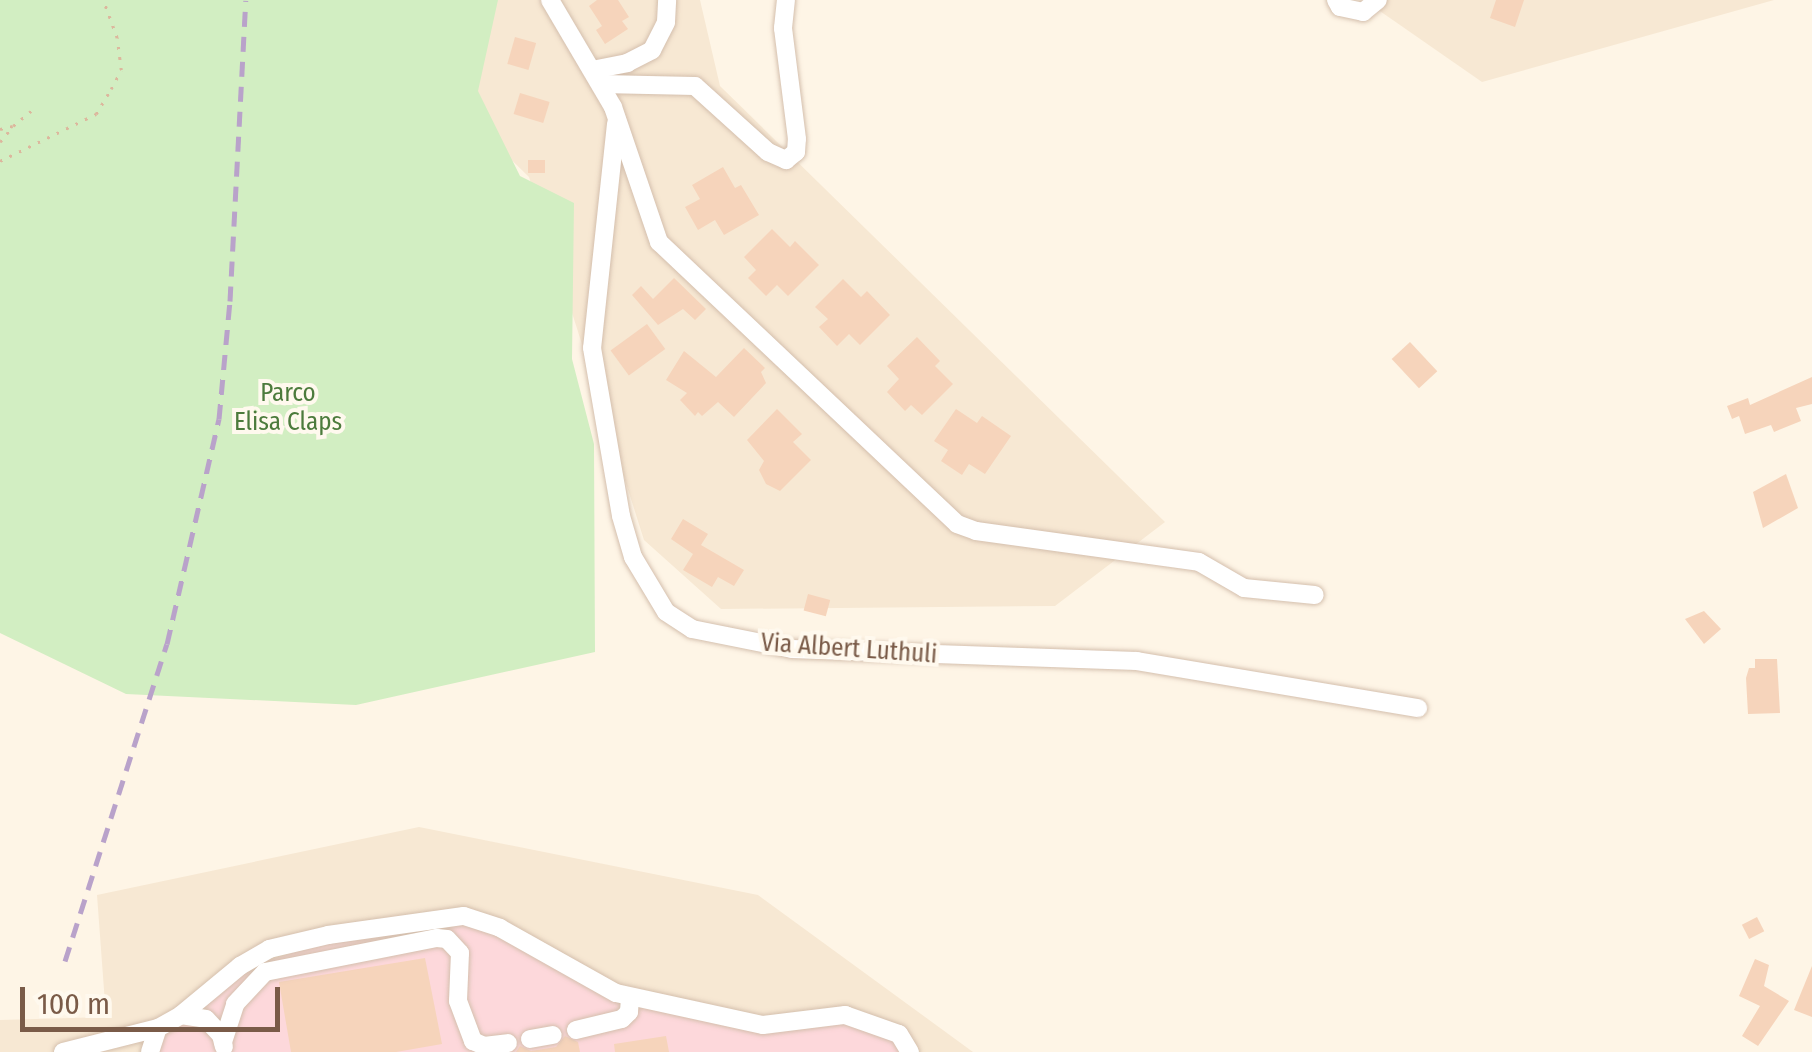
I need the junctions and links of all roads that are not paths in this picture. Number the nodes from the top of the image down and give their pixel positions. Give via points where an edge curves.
1 (550, 0) edge
2 (667, 0) edge
3 (786, 0) edge
4 (1336, 0) edge
5 (1378, 0) edge
6 (597, 77) junction
7 (616, 124) junction
8 (1314, 595) dead end
9 (1418, 708) dead end
10 (630, 997) junction
11 (181, 1015) junction
12 (158, 1028) junction
13 (576, 1030) dead end
14 (554, 1035) dead end
15 (530, 1038) dead end
16 (508, 1043) dead end
17 (224, 1047) edge
18 (63, 1052) edge
19 (150, 1052) edge
20 (910, 1052) edge

1 - 6 street, Via Albert Luthuli
2 - 6 street via 666,22 652,50
3 - 6 street via 798,138 786,160 768,152 696,86
4 - 5 street via 1363,12
6 - 7 street, Via Albert Luthuli
7 - 8 street, Via Albert Luthuli via 652,229 670,255 964,528 1199,562 1244,588
7 - 9 street, Via Albert Luthuli via 592,348 621,516 633,558 666,612 692,629 792,650 1137,661
10 - 11 street via 484,921 448,916 269,949
10 - 13 street via 622,1020
10 - 20 street via 762,1026 845,1015 899,1034
11 - 12 street
11 - 17 street via 206,1019
12 - 18 street
12 - 19 street
14 - 15 street
16 - 17 street via 484,1046 473,1040 458,1001 460,953 437,938 265,972 235,1004

